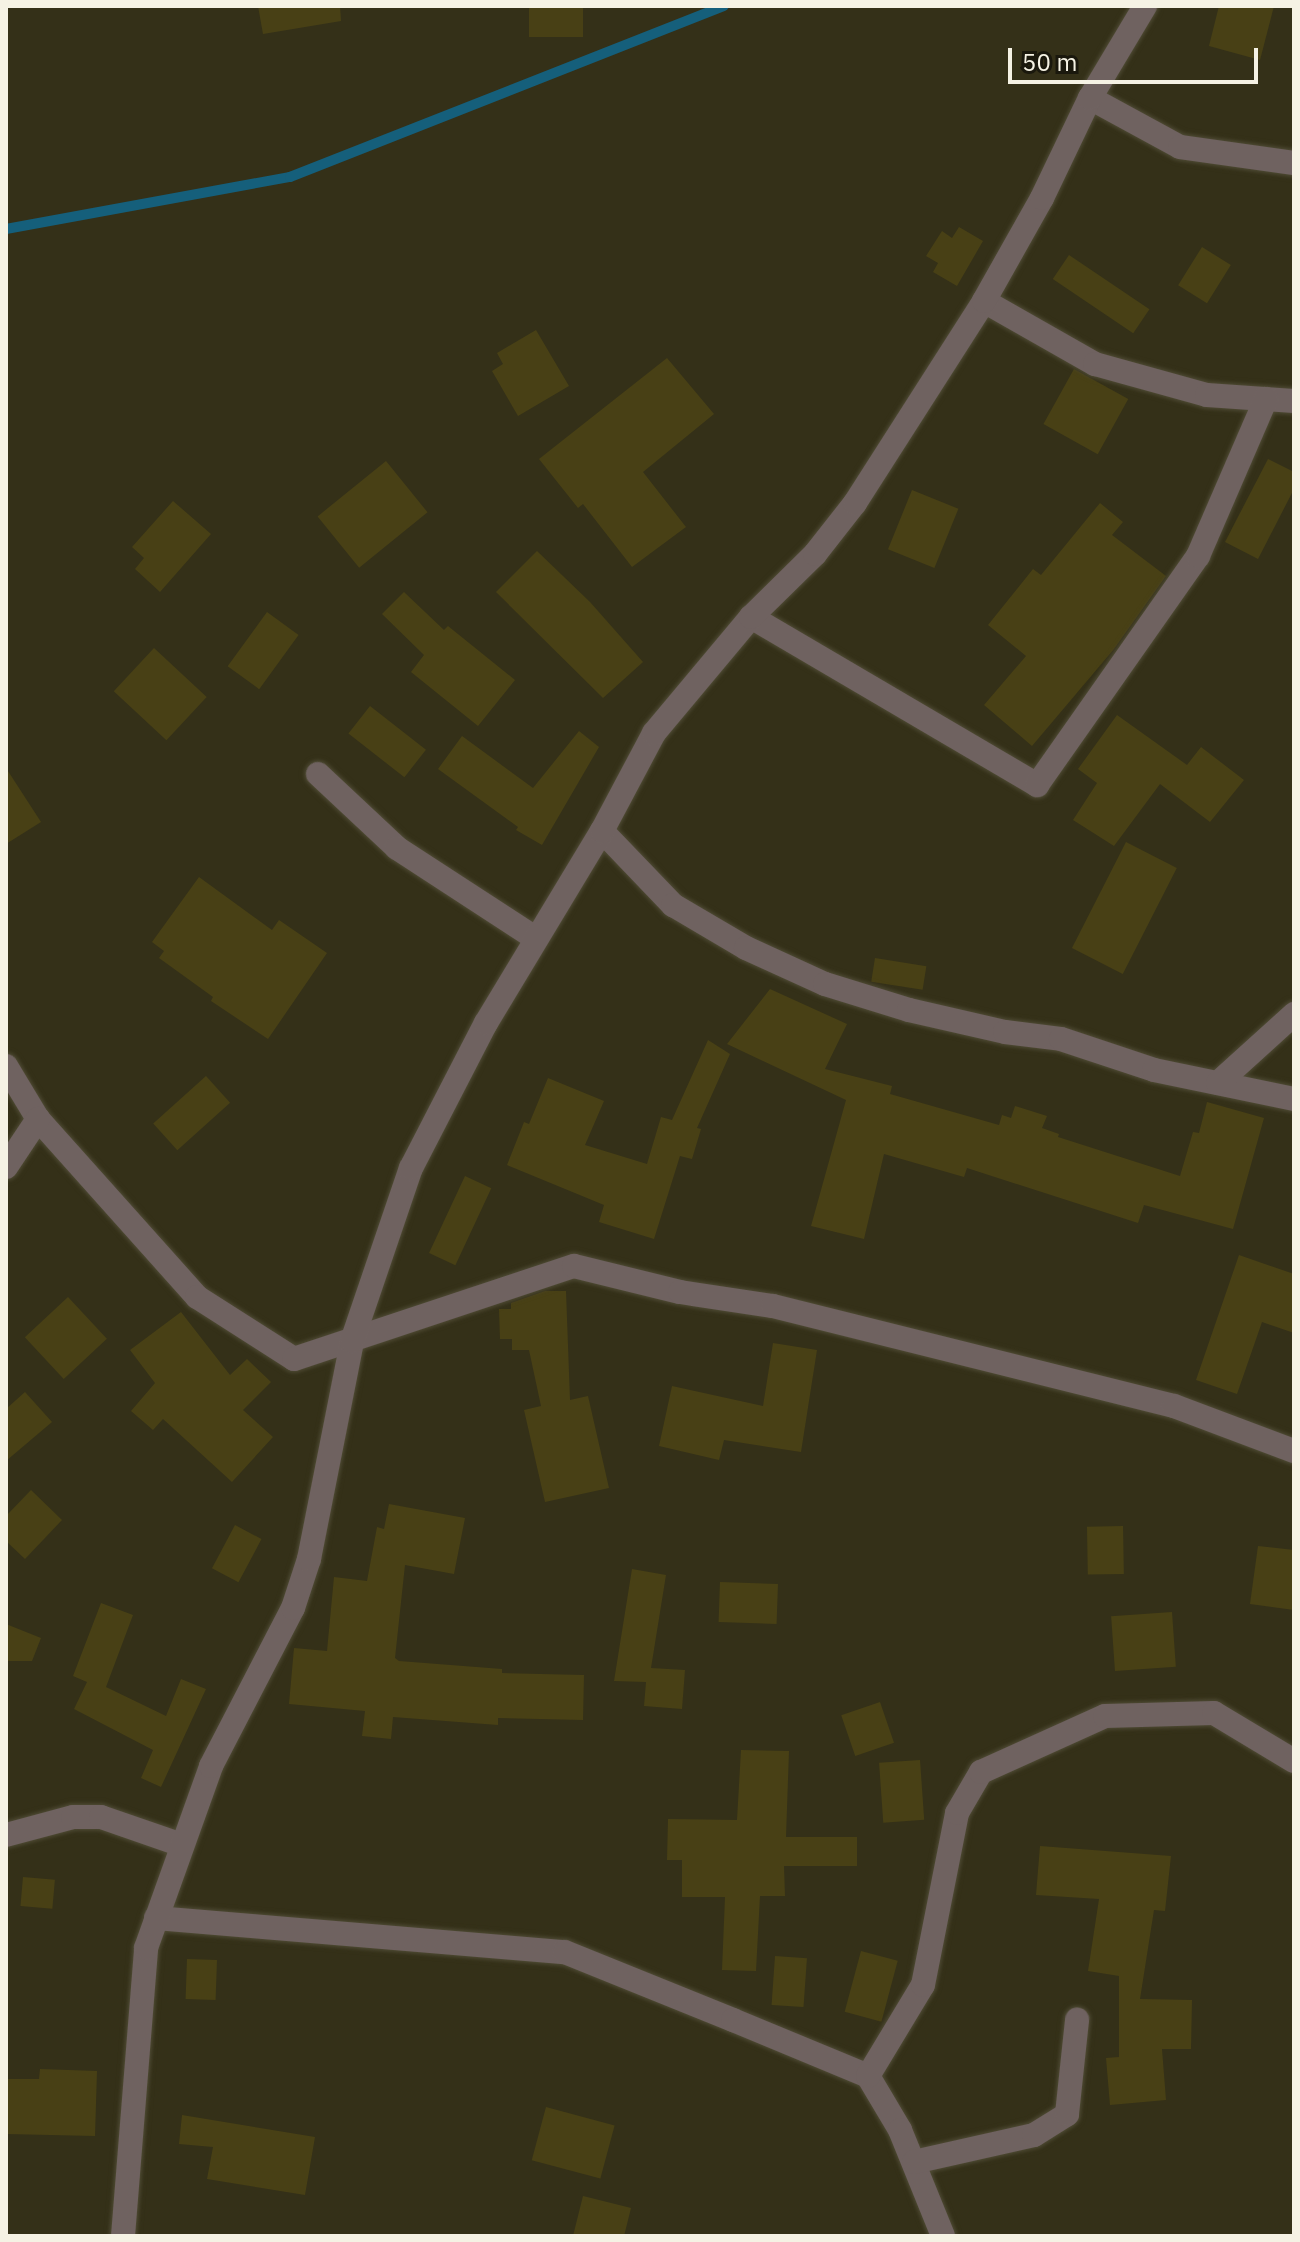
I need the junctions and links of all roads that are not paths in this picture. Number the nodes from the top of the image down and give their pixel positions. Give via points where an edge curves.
1 (1145, 6) edge
2 (1090, 98) junction
3 (1294, 163) edge
4 (984, 301) junction
5 (1266, 399) junction
6 (1294, 401) edge
7 (751, 617) junction
8 (318, 774) dead end
9 (602, 831) junction
10 (535, 938) junction
11 (1294, 1014) edge
12 (6, 1066) edge
13 (1218, 1083) junction
14 (1294, 1099) edge
15 (38, 1119) junction
16 (6, 1167) edge
17 (352, 1341) junction
18 (1294, 1451) edge
19 (1294, 1761) edge
20 (6, 1835) edge
21 (182, 1845) junction
22 (156, 1918) junction
23 (1077, 2020) dead end
24 (868, 2076) junction
25 (914, 2162) junction
26 (123, 2236) edge
27 (943, 2236) edge

1 - 2 street
2 - 3 street via 1180,147
2 - 4 street
4 - 5 street via 1095,364 1207,395
4 - 7 street via 855,503 815,554
5 - 6 street
5 - 7 street via 1198,556 1037,785
7 - 9 street via 654,733
8 - 10 street via 397,848
9 - 10 street
9 - 13 street via 673,905 746,948 825,984 909,1010 1061,1039 1154,1070
10 - 17 street via 411,1168
11 - 13 street
12 - 15 street
13 - 14 street
15 - 16 street
15 - 17 street via 197,1297 294,1359
17 - 18 street via 574,1266 680,1292 773,1306 1174,1406
17 - 21 street via 309,1559 293,1608 211,1766
19 - 24 street via 1214,1713 1105,1716 981,1772 957,1813 923,1985
20 - 21 street via 73,1817 101,1817
21 - 22 street
22 - 24 street via 565,1952
22 - 26 street via 146,1948
23 - 25 street via 1067,2114 1034,2135
24 - 25 street
25 - 27 street

